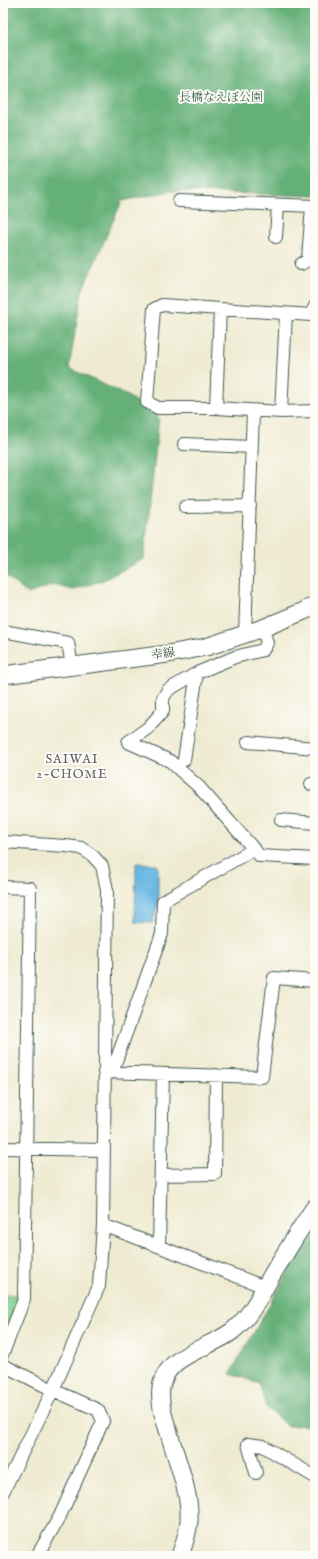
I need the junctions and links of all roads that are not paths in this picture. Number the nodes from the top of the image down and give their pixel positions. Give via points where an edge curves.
1 (179, 201) dead end
2 (278, 205) junction
3 (314, 206) edge
4 (276, 237) dead end
5 (301, 264) dead end
6 (315, 306) edge
7 (220, 309) junction
8 (286, 314) junction
9 (216, 408) junction
10 (253, 411) junction
11 (281, 412) junction
12 (315, 412) edge
13 (184, 444) dead end
14 (252, 447) junction
15 (250, 506) junction
16 (185, 507) dead end
17 (315, 605) edge
18 (263, 628) junction
19 (3, 631) edge
20 (245, 635) junction
21 (72, 666) junction
22 (197, 673) junction
23 (3, 675) edge
24 (248, 742) dead end
25 (315, 748) edge
26 (184, 760) dead end
27 (281, 820) dead end
28 (315, 823) edge
29 (3, 842) edge
30 (254, 849) junction
31 (315, 859) edge
32 (3, 887) edge
33 (315, 981) edge
34 (108, 1072) junction
35 (163, 1074) junction
36 (216, 1075) junction
37 (3, 1148) edge
38 (26, 1148) junction
39 (103, 1150) junction
40 (161, 1175) junction
41 (315, 1206) edge
42 (103, 1224) junction
43 (159, 1246) junction
44 (265, 1287) junction
45 (3, 1353) edge
46 (3, 1365) edge
47 (53, 1390) junction
48 (256, 1473) dead end
49 (315, 1477) edge
50 (3, 1492) edge
51 (37, 1556) edge
52 (180, 1556) edge

1 - 2 street
2 - 3 street
2 - 4 street
3 - 5 street via 308,260
6 - 8 street via 311,315
7 - 8 street
7 - 9 street
7 - 9 street via 162,305 154,309 147,402 158,408
8 - 11 street
9 - 10 street
10 - 11 street
10 - 14 street
11 - 12 street
13 - 14 street
14 - 15 street
15 - 16 street
15 - 20 street
17 - 18 street, 幸線
18 - 20 street, 幸線
18 - 22 street via 267,643 263,650 235,656
19 - 21 street via 68,643
20 - 21 street, 幸線 via 168,654
21 - 23 street, 幸線
22 - 26 street
22 - 30 street via 168,690 163,698 163,711 148,728 128,742 170,761 199,787
24 - 25 street
27 - 28 street
29 - 34 street via 81,848 102,866 107,890
30 - 31 street via 260,856
30 - 34 street via 164,901 162,934
32 - 38 street via 30,888
33 - 36 street via 274,978 262,1077
34 - 35 street
34 - 39 street
35 - 36 street
35 - 40 street
36 - 40 street via 215,1174
37 - 38 street
38 - 39 street
38 - 45 street via 24,1299
39 - 42 street
40 - 43 street
41 - 44 street
42 - 43 street
42 - 47 street via 99,1286
43 - 44 street
44 - 52 street via 250,1314 232,1331 217,1342 173,1364 165,1375 160,1405 188,1498 187,1538
46 - 47 street
47 - 50 street
47 - 51 street via 98,1410 103,1421 60,1516
48 - 49 street via 248,1444 263,1446

